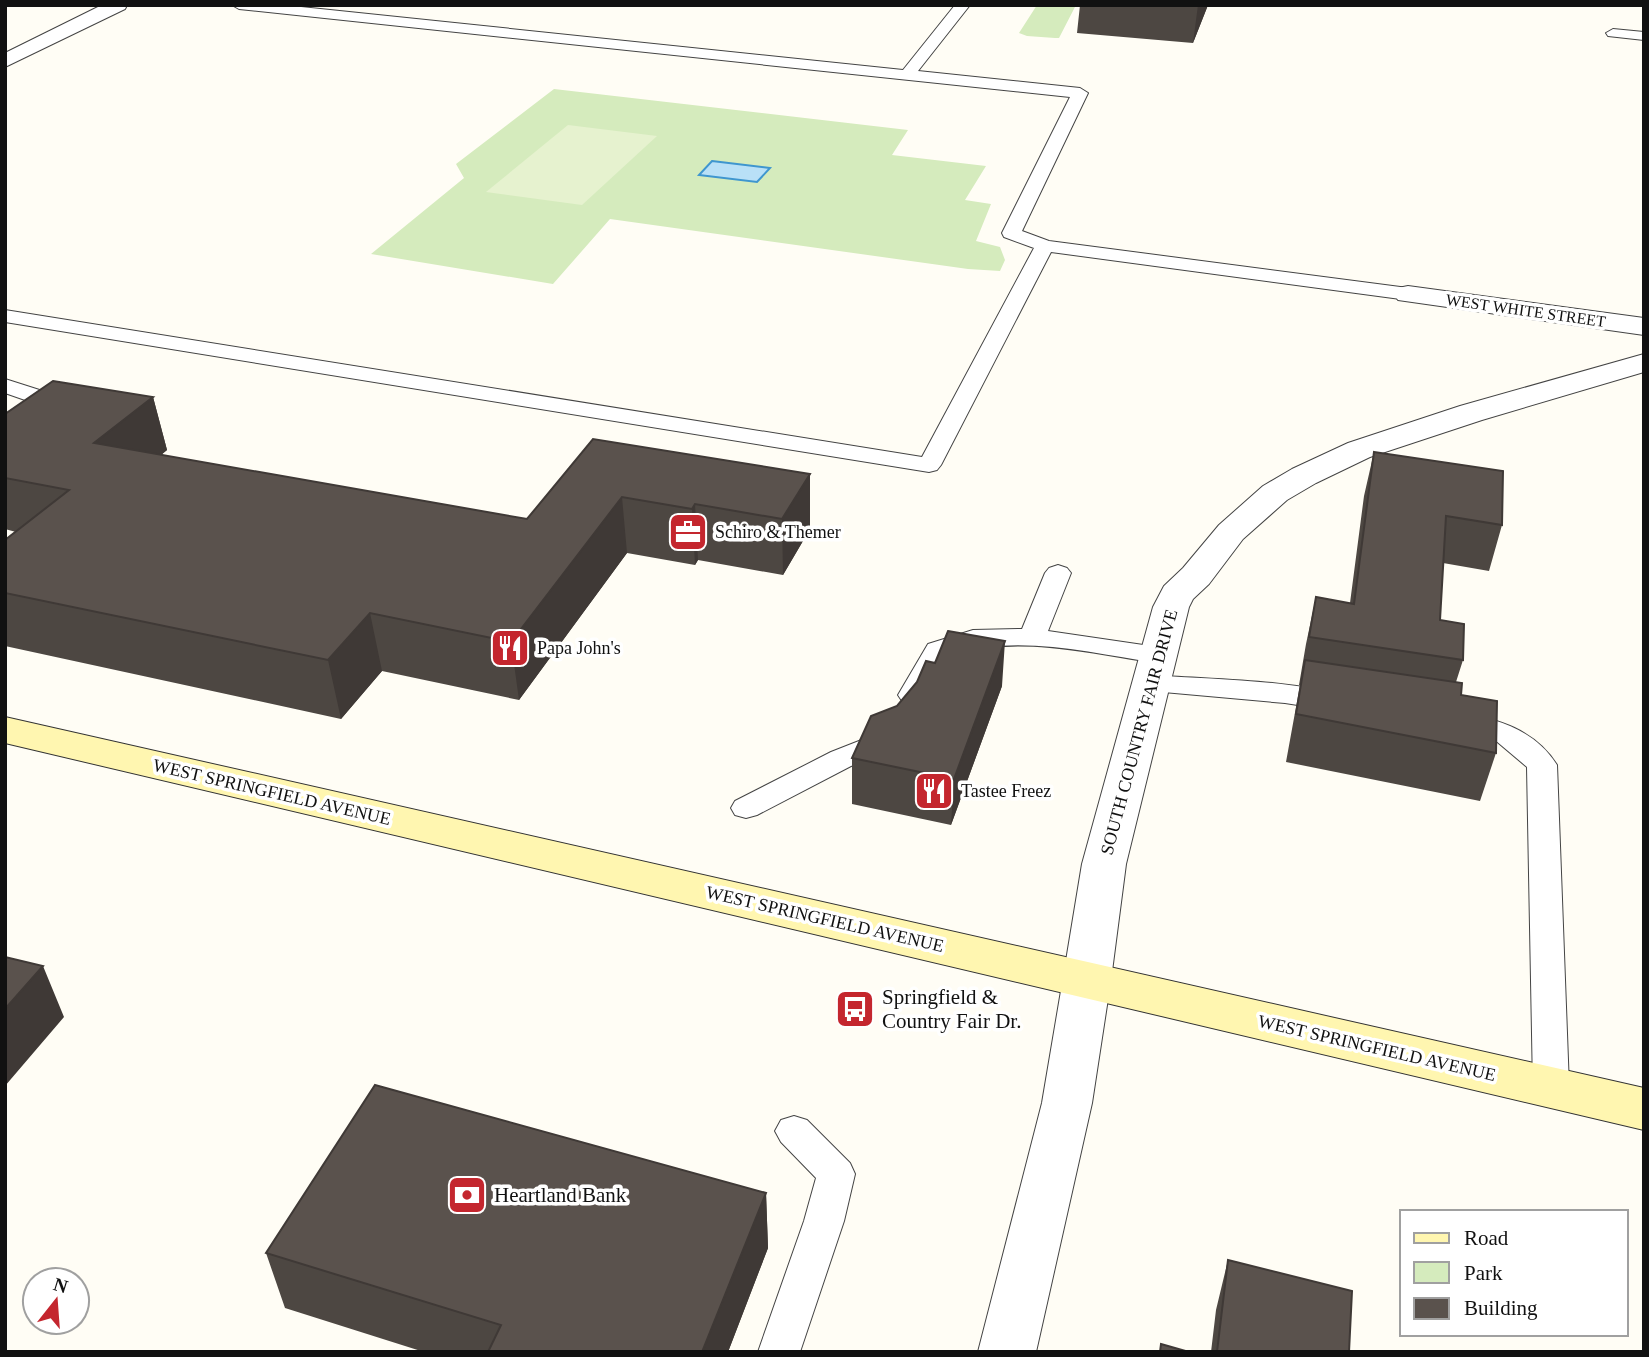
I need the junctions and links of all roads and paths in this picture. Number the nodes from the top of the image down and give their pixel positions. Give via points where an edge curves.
1 (118, 5) edge
2 (239, 5) edge
3 (963, 5) edge
4 (1613, 33) dead end
5 (1644, 36) edge
6 (5, 61) edge
7 (906, 75) junction
8 (1045, 246) junction
9 (1408, 294) joint
10 (5, 316) edge
11 (1644, 327) edge
12 (1644, 363) edge
13 (5, 385) edge
14 (5, 428) edge
15 (1058, 573) dead end
16 (1032, 637) junction
17 (1154, 669) junction
18 (1363, 706) edge
19 (1429, 717) edge
20 (5, 730) edge
21 (746, 808) dead end
22 (1087, 979) junction
23 (1551, 1087) junction
24 (1644, 1109) edge
25 (793, 1131) dead end
26 (779, 1352) edge
27 (1006, 1352) edge

1 - 6 street
2 - 7 lane
3 - 7 lane
4 - 5 lane
7 - 8 lane via 1080,93 1011,233
8 - 9 lane
8 - 10 lane via 929,464
9 - 11 street, WEST WHITE STREET
12 - 17 street, SOUTH COUNTRY FAIR DRIVE via 1471,412 1359,450 1285,487 1231,532 1177,594
13 - 14 lane via 44,399
15 - 16 lane
16 - 17 lane
16 - 21 lane via 973,638 938,650 916,685 900,725 883,743 841,759
17 - 18 lane
17 - 22 street, SOUTH COUNTRY FAIR DRIVE via 1104,864
19 - 23 lane via 1495,727 1519,740 1542,765
20 - 22 main road, WEST SPRINGFIELD AVENUE
22 - 23 main road, WEST SPRINGFIELD AVENUE
22 - 27 street, SOUTH COUNTRY FAIR DRIVE via 1067,1103
23 - 24 main road, WEST SPRINGFIELD AVENUE
25 - 26 lane via 836,1174

